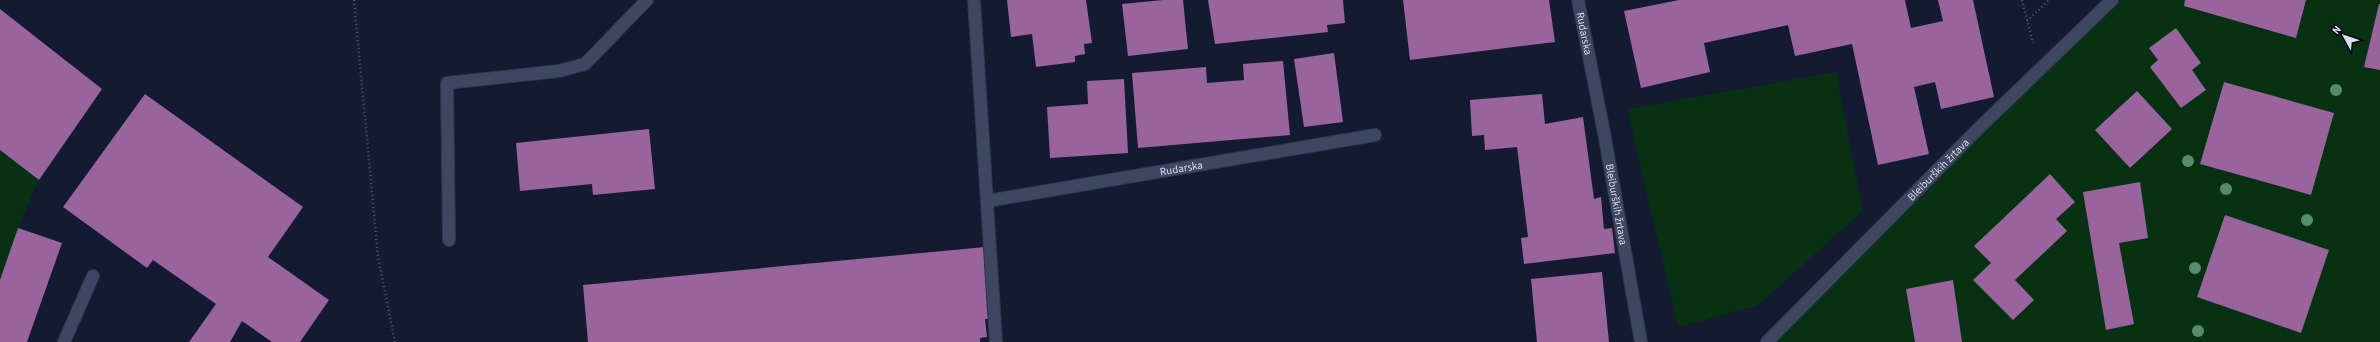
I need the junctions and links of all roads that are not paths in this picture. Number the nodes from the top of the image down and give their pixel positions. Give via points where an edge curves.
1 (647, 0) edge
2 (974, 0) edge
3 (1578, 0) edge
4 (2112, 0) edge
5 (1590, 68) joint
6 (1375, 135) dead end
7 (987, 201) junction
8 (449, 240) dead end
9 (93, 276) dead end
10 (64, 342) edge
11 (996, 342) edge
12 (1641, 342) edge
13 (1767, 342) edge

1 - 8 street via 585,64 559,71 447,83
2 - 7 street
3 - 5 street, Rudarska
4 - 13 street, Bleiburških žrtava via 1978,129
5 - 12 street, Bleiburških žrtava
6 - 7 street, Rudarska
7 - 11 street
9 - 10 street

